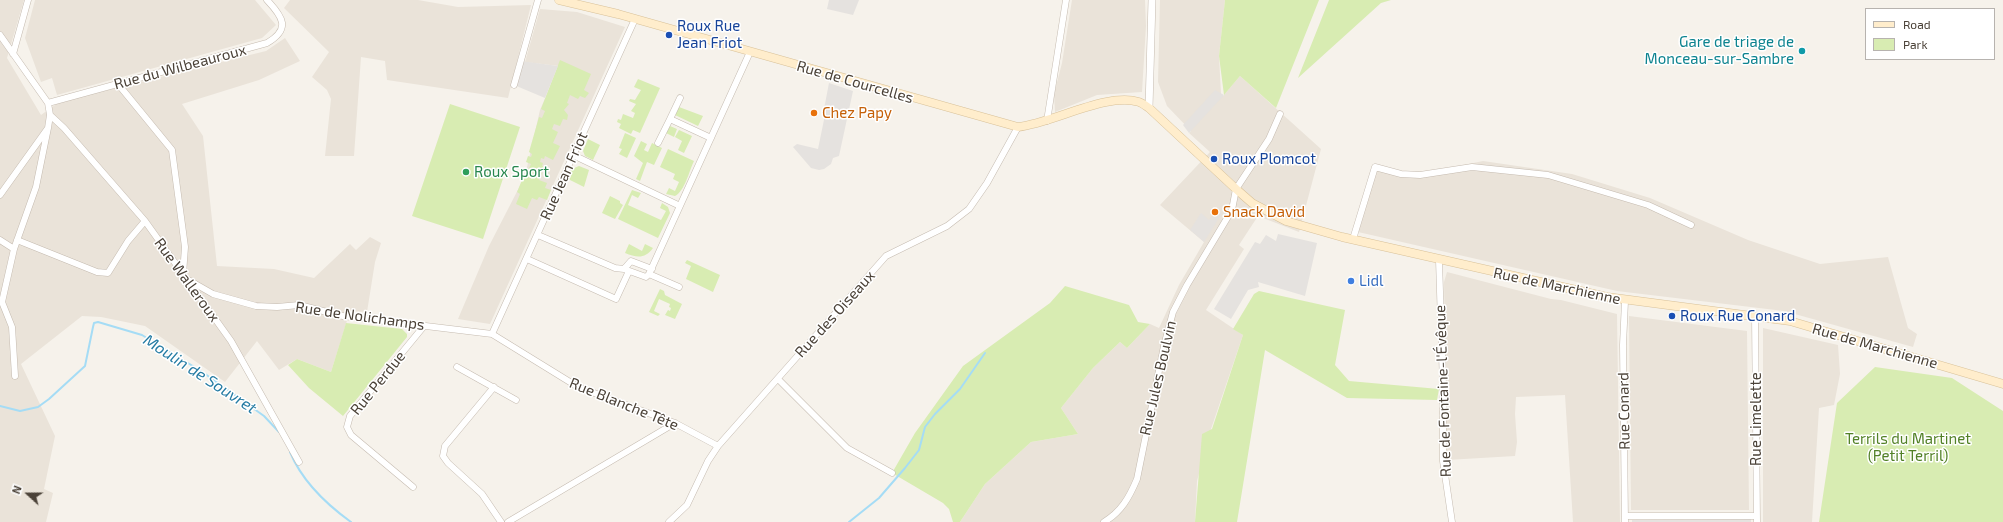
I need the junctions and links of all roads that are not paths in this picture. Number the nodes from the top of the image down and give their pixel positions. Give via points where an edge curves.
1 (28, 0) edge
2 (267, 0) edge
3 (278, 0) edge
4 (538, 0) edge
5 (559, 0) edge
6 (1066, 0) edge
7 (1152, 0) edge
8 (273, 6) junction
9 (635, 19) junction
10 (0, 35) edge
11 (750, 52) junction
12 (13, 54) junction
13 (118, 84) junction
14 (514, 85) dead end
15 (680, 98) dead end
16 (48, 103) junction
17 (1150, 108) junction
18 (1280, 114) dead end
19 (50, 115) junction
20 (670, 119) junction
21 (1047, 121) junction
22 (1018, 127) junction
23 (48, 128) junction
24 (711, 138) junction
25 (658, 143) dead end
26 (573, 155) junction
27 (1236, 189) junction
28 (0, 195) edge
29 (680, 206) junction
30 (145, 221) junction
31 (1691, 225) dead end
32 (538, 235) junction
33 (1353, 239) junction
34 (0, 240) edge
35 (17, 240) junction
36 (14, 249) junction
37 (527, 259) junction
38 (1439, 260) junction
39 (627, 270) junction
40 (649, 273) junction
41 (184, 276) junction
42 (679, 287) dead end
43 (1624, 301) junction
44 (1755, 316) junction
45 (424, 326) junction
46 (492, 334) junction
47 (457, 367) dead end
48 (15, 376) dead end
49 (778, 379) junction
50 (2003, 384) edge
51 (494, 388) junction
52 (516, 400) dead end
53 (675, 423) junction
54 (718, 446) junction
55 (299, 462) dead end
56 (892, 473) dead end
57 (413, 487) dead end
58 (1625, 519) edge
59 (1757, 519) edge
60 (501, 522) edge
61 (508, 522) edge
62 (669, 522) edge
63 (1104, 522) edge
64 (1452, 522) edge

1 - 12 street
2 - 8 street
3 - 8 street
4 - 14 street
5 - 9 main road, Rue de Courcelles
6 - 21 street
7 - 17 street
8 - 13 street, Rue du Wilbeauroux via 283,21 282,30 277,37 267,43
9 - 11 main road, Rue de Courcelles
9 - 26 street, Rue Jean Friot
10 - 12 street
11 - 22 main road, Rue de Courcelles
11 - 24 street
12 - 16 street
13 - 16 street, Rue du Wilbeauroux
13 - 41 street via 172,150 185,247
15 - 20 street
16 - 19 street
17 - 21 main road, Rue de Courcelles via 1140,102 1118,100
17 - 27 main road, Rue de Marchienne
18 - 27 street via 1269,139
19 - 23 street
19 - 30 street, Rue Walleroux
20 - 24 street
20 - 25 street
21 - 22 main road, Rue de Courcelles via 1034,126
22 - 49 street, Rue des Oiseaux via 987,183 969,209 946,226 886,256
23 - 28 street
23 - 35 street via 36,187
24 - 29 street
26 - 29 street
26 - 32 street, Rue Jean Friot
27 - 33 main road, Rue de Marchienne via 1252,203 1286,221
27 - 63 street, Rue Jules Boulvin via 1232,210 1173,312 1136,479 1120,510
29 - 40 street
30 - 35 street via 128,241 108,273 97,272
30 - 41 street, Rue Walleroux
31 - 33 street via 1648,205 1548,175 1472,167 1414,175 1375,167
32 - 37 street, Rue Jean Friot
32 - 39 street via 615,268
33 - 38 main road, Rue de Marchienne
34 - 36 street
35 - 36 street
36 - 48 street via 2,302 12,327
37 - 39 street via 616,299
37 - 46 street, Rue Jean Friot
38 - 43 main road, Rue de Marchienne
38 - 64 street, Rue de Fontaine-l'Évêque via 1443,461
39 - 40 street
39 - 40 street via 631,261
40 - 42 street
41 - 45 street, Rue de Nolichamps via 213,294 250,305 299,305 343,316
41 - 55 street, Rue Walleroux via 231,341
43 - 44 main road, Rue de Marchienne
43 - 58 street, Rue Conard
44 - 50 main road, Rue de Marchienne via 1795,323
44 - 59 street, Rue Limelette
45 - 46 street, Rue de Nolichamps
45 - 57 street, Rue Perdue via 350,416 347,427 351,435
46 - 53 street, Rue Blanche Tête via 578,387
47 - 51 street
49 - 54 street, Rue des Oiseaux
49 - 56 street via 847,448
51 - 52 street
51 - 60 street via 445,446 443,456 482,494
53 - 54 street, Rue Blanche Tête
53 - 61 street
54 - 62 street, Rue des Oiseaux via 687,505
58 - 59 street

